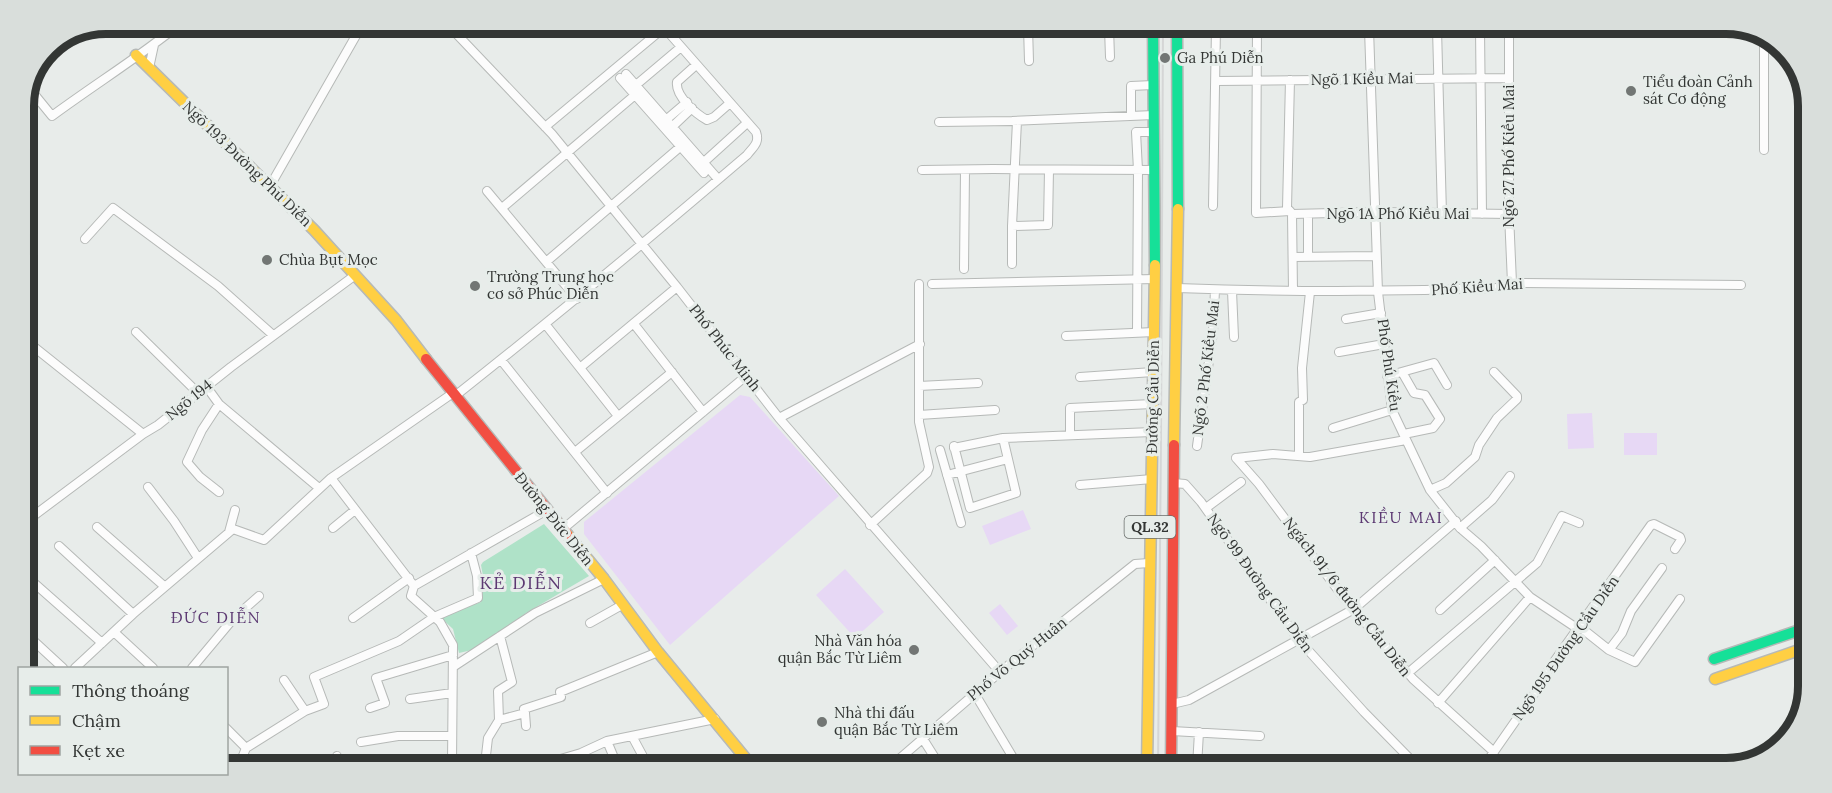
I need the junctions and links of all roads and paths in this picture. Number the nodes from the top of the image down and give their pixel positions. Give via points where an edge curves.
1 (168, 34) edge
2 (357, 34) edge
3 (457, 34) edge
4 (662, 34) edge
5 (670, 34) edge
6 (1028, 34) edge
7 (1109, 34) edge
8 (1153, 34) edge
9 (1177, 34) edge
10 (1216, 34) edge
11 (1257, 34) edge
12 (1369, 34) edge
13 (1437, 34) edge
14 (1480, 34) edge
15 (1509, 34) edge
16 (154, 45) junction
17 (1764, 46) edge
18 (681, 47) junction
19 (136, 55) junction
20 (1110, 57) dead end
21 (1029, 61) dead end
22 (696, 65) junction
23 (149, 68) junction
24 (1437, 78) junction
25 (1480, 78) junction
26 (1509, 78) junction
27 (1370, 79) junction
28 (1290, 80) junction
29 (1216, 81) junction
30 (1257, 81) junction
31 (636, 85) junction
32 (1153, 85) junction
33 (635, 95) junction
34 (36, 96) edge
35 (730, 103) junction
36 (689, 105) junction
37 (1154, 115) junction
38 (1131, 116) junction
39 (667, 119) junction
40 (1017, 121) junction
41 (939, 122) dead end
42 (747, 123) junction
43 (673, 126) junction
44 (545, 127) junction
45 (1154, 132) junction
46 (680, 147) junction
47 (1764, 150) dead end
48 (566, 152) junction
49 (704, 162) junction
50 (1015, 169) junction
51 (922, 170) dead end
52 (964, 170) junction
53 (1049, 170) junction
54 (1138, 170) junction
55 (1154, 170) junction
56 (704, 173) dead end
57 (718, 179) junction
58 (270, 186) junction
59 (487, 191) dead end
60 (1214, 206) dead end
61 (611, 207) junction
62 (502, 208) junction
63 (1374, 212) junction
64 (1291, 213) junction
65 (1308, 214) junction
66 (1442, 214) junction
67 (1482, 214) junction
68 (1509, 214) junction
69 (1012, 226) junction
70 (85, 239) dead end
71 (642, 244) junction
72 (1376, 256) junction
73 (1293, 257) junction
74 (1308, 257) junction
75 (546, 262) junction
76 (1012, 264) dead end
77 (964, 269) dead end
78 (354, 276) junction
79 (1155, 279) junction
80 (1138, 280) junction
81 (1512, 283) junction
82 (920, 284) dead end
83 (933, 284) dead end
84 (1742, 285) dead end
85 (677, 287) junction
86 (1177, 288) junction
87 (1215, 290) junction
88 (1232, 291) junction
89 (1293, 291) junction
90 (1310, 292) junction
91 (1378, 292) junction
92 (577, 299) junction
93 (1381, 313) junction
94 (1346, 319) dead end
95 (634, 324) junction
96 (546, 325) junction
97 (136, 332) dead end
98 (1137, 332) junction
99 (1154, 332) junction
100 (273, 335) junction
101 (1066, 336) dead end
102 (1234, 337) dead end
103 (920, 344) junction
104 (1384, 344) junction
105 (35, 348) edge
106 (1338, 352) dead end
107 (501, 360) junction
108 (581, 368) junction
109 (672, 372) junction
110 (1153, 372) junction
111 (1402, 372) junction
112 (1494, 372) dead end
113 (746, 376) junction
114 (1387, 376) junction
115 (1080, 377) dead end
116 (978, 383) dead end
117 (1447, 385) dead end
118 (206, 386) junction
119 (919, 386) junction
120 (197, 392) junction
121 (454, 395) junction
122 (1175, 395) junction
123 (1153, 399) junction
124 (219, 404) junction
125 (994, 410) dead end
126 (1392, 410) junction
127 (703, 412) junction
128 (919, 415) junction
129 (618, 416) junction
130 (779, 418) junction
131 (1333, 428) dead end
132 (1152, 432) junction
133 (143, 434) junction
134 (1070, 435) junction
135 (1405, 437) junction
136 (1003, 438) junction
137 (1197, 446) dead end
138 (940, 450) dead end
139 (575, 452) junction
140 (1299, 456) junction
141 (1008, 459) junction
142 (960, 472) junction
143 (947, 475) junction
144 (1510, 476) dead end
145 (331, 478) junction
146 (1152, 479) junction
147 (1241, 482) dead end
148 (1174, 483) junction
149 (1080, 484) dead end
150 (148, 487) dead end
151 (319, 488) junction
152 (1430, 490) junction
153 (219, 492) dead end
154 (607, 493) junction
155 (1206, 508) junction
156 (235, 510) dead end
157 (355, 510) junction
158 (547, 510) junction
159 (35, 514) edge
160 (961, 523) dead end
161 (1580, 523) dead end
162 (870, 525) junction
163 (1458, 525) junction
164 (97, 526) dead end
165 (333, 528) dead end
166 (563, 529) junction
167 (229, 532) junction
168 (59, 546) dead end
169 (1675, 549) dead end
170 (471, 554) junction
171 (195, 560) junction
172 (1495, 560) junction
173 (1149, 563) junction
174 (1662, 568) dead end
175 (409, 578) junction
176 (604, 579) junction
177 (1516, 580) junction
178 (35, 584) edge
179 (164, 586) junction
180 (414, 586) junction
181 (259, 596) dead end
182 (1530, 597) junction
183 (1680, 598) dead end
184 (622, 605) junction
185 (1354, 609) junction
186 (1440, 610) dead end
187 (132, 614) junction
188 (434, 617) junction
189 (353, 618) dead end
190 (590, 623) dead end
191 (1579, 628) junction
192 (1798, 631) edge
193 (114, 632) junction
194 (500, 636) junction
195 (1298, 639) junction
196 (35, 642) edge
197 (102, 643) junction
198 (1609, 650) junction
199 (1798, 651) edge
200 (658, 652) junction
201 (453, 655) junction
202 (1713, 659) dead end
203 (61, 667) edge
204 (77, 667) edge
205 (151, 667) edge
206 (194, 667) edge
207 (453, 667) junction
208 (1000, 672) junction
209 (1408, 673) junction
210 (1715, 679) dead end
211 (284, 680) dead end
212 (452, 693) junction
213 (975, 694) junction
214 (410, 699) dead end
215 (1438, 703) junction
216 (1172, 704) junction
217 (370, 708) dead end
218 (305, 711) junction
219 (525, 713) junction
220 (715, 719) junction
221 (499, 720) junction
222 (526, 726) dead end
223 (228, 730) edge
224 (1172, 731) junction
225 (1199, 732) junction
226 (452, 736) junction
227 (632, 736) junction
228 (1260, 736) dead end
229 (923, 739) junction
230 (607, 741) junction
231 (361, 742) dead end
232 (246, 747) junction
233 (1494, 752) junction
234 (242, 758) edge
235 (452, 758) edge
236 (486, 758) edge
237 (563, 758) edge
238 (614, 758) edge
239 (644, 758) edge
240 (746, 758) edge
241 (900, 758) edge
242 (935, 758) edge
243 (1013, 758) edge
244 (1147, 758) edge
245 (1171, 758) edge
246 (1198, 758) edge
247 (1409, 758) edge
248 (1490, 758) edge

1 - 16 street
2 - 58 street
3 - 44 street, Phố Phúc Minh
4 - 44 street
5 - 18 street
6 - 21 street
7 - 20 street
8 - 32 main road, Đường Cầu Diễn / QL.32
9 - 86 main road, Đường Cầu Diễn / QL.32
10 - 29 street
11 - 30 street
12 - 27 street, Phố Phú Kiều
13 - 24 street
14 - 25 street
15 - 26 street, Ngõ 27 Phố Kiều Mai
16 - 19 street
16 - 23 street
17 - 47 street
18 - 22 street
18 - 31 street
19 - 23 main road, Ngõ 193 Đường Phú Diễn
19 - 34 street via 51,116
22 - 35 street
22 - 36 street via 677,82 678,92
23 - 58 main road, Ngõ 193 Đường Phú Diễn
24 - 25 street, Ngõ 1 Kiều Mai
24 - 27 street, Ngõ 1 Kiều Mai
24 - 66 street
25 - 26 street, Ngõ 1 Kiều Mai
25 - 67 street
26 - 68 street, Ngõ 27 Phố Kiều Mai
27 - 28 street, Ngõ 1 Kiều Mai
27 - 63 street, Phố Phú Kiều
28 - 30 street, Ngõ 1 Kiều Mai
28 - 64 street via 1287,208
29 - 30 street, Ngõ 1 Kiều Mai
29 - 60 street
30 - 64 street, Ngõ 1A Phố Kiều Mai via 1256,213
31 - 33 street via 623,76
31 - 39 street
32 - 37 main road, Đường Cầu Diễn / QL.32
32 - 38 street via 1131,86
33 - 46 street
33 - 48 street
35 - 36 street via 707,120
35 - 42 street
36 - 39 street
36 - 43 street
37 - 38 street
37 - 45 main road, Đường Cầu Diễn / QL.32
38 - 40 street
39 - 43 street
40 - 41 street
40 - 50 street
42 - 49 street
42 - 57 street via 756,132 757,143
43 - 49 street
44 - 48 street, Phố Phúc Minh
45 - 54 street via 1136,132
45 - 55 main road, Đường Cầu Diễn / QL.32
46 - 56 street
46 - 61 street
48 - 61 street, Phố Phúc Minh
48 - 62 street
49 - 57 street
50 - 52 street
50 - 53 street
50 - 69 street
51 - 52 street
52 - 77 street
53 - 54 street
53 - 69 street via 1048,225
54 - 55 street
54 - 80 street
55 - 79 main road, Đường Cầu Diễn / QL.32
57 - 71 street
58 - 78 main road, Ngõ 193 Đường Phú Diễn
59 - 62 street
61 - 71 street, Phố Phúc Minh
61 - 75 street
62 - 75 street
63 - 65 street, Ngõ 1A Phố Kiều Mai
63 - 66 street, Ngõ 1A Phố Kiều Mai
63 - 72 street, Phố Phú Kiều
64 - 65 street, Ngõ 1A Phố Kiều Mai
64 - 73 street
65 - 74 street
66 - 67 street, Ngõ 1A Phố Kiều Mai
67 - 68 street, Ngõ 1A Phố Kiều Mai
68 - 81 street, Ngõ 27 Phố Kiều Mai
69 - 76 street
70 - 100 street via 113,208 218,286
71 - 85 street, Phố Phúc Minh
71 - 92 street
72 - 74 street
72 - 91 street, Phố Phú Kiều
73 - 74 street
73 - 89 street
75 - 92 street
78 - 100 street, Ngõ 194
78 - 121 main road, Đường Đức Diễn via 396,320
79 - 80 street
79 - 99 main road, Đường Cầu Diễn / QL.32
80 - 83 street
80 - 98 street
81 - 84 street, Phố Kiều Mai
81 - 91 street, Phố Kiều Mai via 1496,288
82 - 103 street
85 - 95 street
85 - 113 street, Phố Phúc Minh
86 - 87 street, Phố Kiều Mai
86 - 122 main road, Đường Cầu Diễn / QL.32
87 - 88 street, Phố Kiều Mai
87 - 137 street, Ngõ 2 Phố Kiều Mai
88 - 89 street, Phố Kiều Mai
88 - 102 street
89 - 90 street, Phố Kiều Mai
90 - 91 street, Phố Kiều Mai
90 - 140 street via 1302,368 1303,400 1299,402 1298,413
91 - 93 street, Phố Phú Kiều
92 - 96 street
93 - 94 street
93 - 104 street, Phố Phú Kiều
95 - 108 street
95 - 109 street
96 - 107 street
96 - 108 street
97 - 120 street
98 - 99 street
98 - 101 street
99 - 110 main road, Đường Cầu Diễn / QL.32
100 - 118 street, Ngõ 194
103 - 119 street
103 - 130 street
104 - 106 street
104 - 114 street, Phố Phú Kiều
105 - 133 street
107 - 121 street
107 - 139 street
108 - 129 street
109 - 127 street
109 - 129 street
110 - 115 street
110 - 123 main road, Đường Cầu Diễn / QL.32
111 - 114 street
111 - 117 street via 1434,363
111 - 135 street via 1414,393 1425,395 1440,419 1433,428
112 - 152 street via 1517,399 1497,418 1479,445 1476,457 1446,483
113 - 127 street
113 - 130 street, Phố Phúc Minh
114 - 126 street, Phố Phú Kiều
116 - 119 street
118 - 120 street, Ngõ 194
118 - 124 street
119 - 128 street
120 - 133 street, Ngõ 194
121 - 145 street
121 - 158 main road, Đường Đức Diễn
122 - 123 main road
122 - 148 main road, Đường Cầu Diễn / QL.32
123 - 132 main road, Đường Cầu Diễn / QL.32
123 - 134 street via 1070,408
124 - 151 street
124 - 153 street via 188,462
125 - 128 street
126 - 131 street
126 - 135 street, Phố Phú Kiều
127 - 154 street
128 - 162 street via 927,473
129 - 139 street
130 - 162 street, Phố Phúc Minh
132 - 134 street
132 - 146 main road, Đường Cầu Diễn / QL.32
133 - 159 street, Ngõ 194
134 - 136 street
135 - 140 street
135 - 152 street, Phố Phú Kiều
136 - 141 street
136 - 142 street via 954,447
138 - 143 street
139 - 154 street
140 - 185 street, Ngách 91/6 đường Cầu Diễn via 1236,458
141 - 142 street
141 - 142 street via 1016,493 970,508
142 - 143 street
143 - 160 street
144 - 163 street via 1492,500
145 - 151 street
145 - 157 street
146 - 149 street
146 - 173 main road, Đường Cầu Diễn / QL.32
147 - 155 street
148 - 155 street, Ngõ 99 Đường Cầu Diễn via 1185,484
148 - 216 main road, Đường Cầu Diễn / QL.32
150 - 171 street via 174,521
151 - 167 street via 264,540 233,529
152 - 163 street, Phố Phú Kiều
154 - 166 street
155 - 195 street, Ngõ 99 Đường Cầu Diễn
156 - 167 street
157 - 165 street
157 - 175 street
158 - 166 main road, Đường Đức Diễn
158 - 170 street
161 - 177 street via 1562,516 1537,563
162 - 208 street, Phố Phúc Minh
163 - 172 street, Phố Phú Kiều
163 - 185 street
164 - 179 street
166 - 176 main road, Đường Đức Diễn
167 - 171 street
168 - 187 street
169 - 191 street, Ngõ 195 Đường Cầu Diễn via 1680,537 1652,525
170 - 180 street
170 - 188 street via 478,598
171 - 179 street
172 - 177 street, Phố Phú Kiều
172 - 186 street
173 - 208 street, Phố Võ Quý Huân via 1135,564
173 - 244 main road, Đường Cầu Diễn / QL.32
174 - 198 street
175 - 180 street
175 - 189 street
176 - 184 main road, Đường Đức Diễn
176 - 194 street via 535,613
177 - 182 street, Phố Phú Kiều
177 - 209 street
178 - 197 street
179 - 187 street
180 - 188 street via 411,596
181 - 206 street via 238,614
182 - 191 street, Phố Phú Kiều
182 - 215 street
183 - 198 street, Phố Phú Kiều via 1635,663
184 - 190 street
184 - 200 main road, Đường Đức Diễn
185 - 195 street
185 - 209 street, Ngách 91/6 đường Cầu Diễn
187 - 193 street
188 - 201 street via 453,645
188 - 218 street via 399,641 314,678 324,704
191 - 198 street, Phố Phú Kiều
191 - 233 street, Ngõ 195 Đường Cầu Diễn
192 - 202 main road
193 - 197 street
193 - 205 street
194 - 207 street
194 - 221 street via 512,682 498,691
195 - 216 street via 1189,700
195 - 247 street, Ngõ 99 Đường Cầu Diễn
196 - 203 street
197 - 204 street
199 - 210 main road
200 - 219 street via 560,692 561,697 524,708
200 - 220 main road, Đường Đức Diễn
201 - 207 street
201 - 217 street via 376,678 385,704
207 - 212 street
208 - 213 street, Phố Võ Quý Huân
209 - 215 street, Ngách 91/6 đường Cầu Diễn
211 - 218 street
212 - 214 street
212 - 226 street
213 - 229 street, Phố Võ Quý Huân
213 - 243 street
215 - 233 street, Ngách 91/6 đường Cầu Diễn
216 - 224 main road, Đường Cầu Diễn / QL.32
218 - 232 street
219 - 221 street
219 - 222 street
220 - 227 street
220 - 240 main road, Đường Đức Diễn
221 - 236 street via 488,738
223 - 232 street
224 - 225 street
224 - 245 main road, Đường Cầu Diễn / QL.32
225 - 228 street
225 - 246 street
226 - 231 street via 398,736
226 - 235 street
227 - 230 street
227 - 239 street
229 - 241 street, Phố Võ Quý Huân
229 - 242 street
230 - 237 street
230 - 238 street
232 - 234 street
233 - 248 street, Ngõ 195 Đường Cầu Diễn

